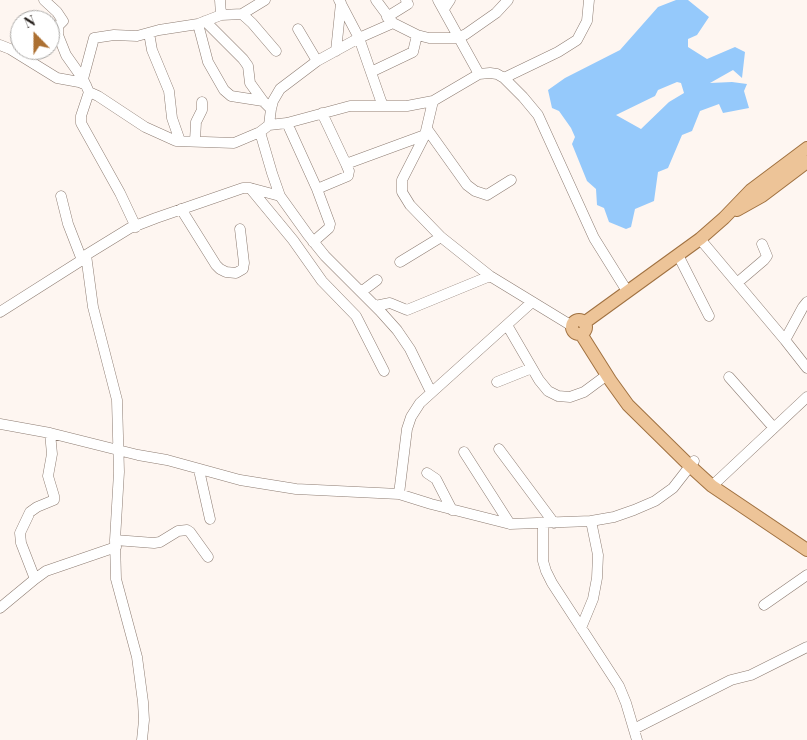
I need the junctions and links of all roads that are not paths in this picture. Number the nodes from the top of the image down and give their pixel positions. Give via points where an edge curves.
1 (44, 0) edge
2 (220, 0) edge
3 (265, 0) edge
4 (376, 0) edge
5 (406, 0) edge
6 (450, 0) edge
7 (508, 0) edge
8 (589, 0) edge
9 (340, 2) edge
10 (441, 4) edge
11 (242, 14) junction
12 (221, 15) junction
13 (390, 20) junction
14 (202, 22) junction
15 (298, 29) dead end
16 (149, 33) junction
17 (417, 35) junction
18 (359, 38) junction
19 (458, 38) junction
20 (0, 45) edge
21 (276, 51) dead end
22 (336, 51) junction
23 (317, 61) junction
24 (371, 72) junction
25 (479, 74) junction
26 (504, 78) junction
27 (89, 88) junction
28 (263, 101) junction
29 (433, 101) junction
30 (202, 102) dead end
31 (384, 106) junction
32 (271, 108) junction
33 (322, 113) junction
34 (287, 123) junction
35 (269, 125) junction
36 (260, 132) junction
37 (426, 132) junction
38 (194, 140) junction
39 (180, 141) junction
40 (807, 148) edge
41 (807, 162) edge
42 (346, 164) junction
43 (511, 180) dead end
44 (250, 188) junction
45 (317, 189) junction
46 (61, 196) dead end
47 (280, 196) junction
48 (176, 210) junction
49 (724, 218) junction
50 (136, 227) junction
51 (240, 229) dead end
52 (441, 237) junction
53 (700, 239) junction
54 (313, 242) junction
55 (762, 244) dead end
56 (678, 255) junction
57 (84, 257) junction
58 (400, 262) dead end
59 (490, 276) junction
60 (377, 280) dead end
61 (738, 283) junction
62 (627, 291) junction
63 (361, 292) junction
64 (807, 302) edge
65 (531, 303) junction
66 (375, 306) junction
67 (0, 312) edge
68 (709, 316) dead end
69 (507, 325) junction
70 (579, 328) junction
71 (786, 340) junction
72 (532, 368) junction
73 (807, 368) edge
74 (384, 371) dead end
75 (728, 377) dead end
76 (608, 378) junction
77 (497, 382) dead end
78 (431, 392) junction
79 (807, 397) edge
80 (0, 424) edge
81 (774, 428) junction
82 (50, 433) junction
83 (498, 449) dead end
84 (119, 450) junction
85 (464, 452) dead end
86 (692, 464) junction
87 (200, 470) junction
88 (427, 473) dead end
89 (715, 483) junction
90 (399, 494) junction
91 (452, 510) junction
92 (210, 519) dead end
93 (590, 522) junction
94 (549, 523) junction
95 (510, 524) junction
96 (807, 540) edge
97 (116, 543) junction
98 (807, 550) edge
99 (208, 557) dead end
100 (807, 575) edge
101 (34, 579) junction
102 (764, 605) dead end
103 (0, 608) edge
104 (581, 628) junction
105 (807, 647) edge
106 (634, 729) junction
107 (142, 740) edge
108 (637, 740) edge

1 - 27 street via 63,21 58,26 58,35 66,55
2 - 12 street
3 - 11 street
4 - 13 street
5 - 13 street via 408,4
6 - 10 street
7 - 19 street via 496,13
8 - 26 street via 588,21 577,40
9 - 18 street
9 - 22 street
10 - 19 street
11 - 12 street
11 - 21 street
12 - 14 street
13 - 17 street
13 - 18 street
14 - 16 street
14 - 28 street via 243,59 248,66 250,83
14 - 28 street via 208,62 224,90 231,96
15 - 23 street
16 - 27 street via 94,38
16 - 39 street via 152,50 169,91 172,118
17 - 19 street
17 - 24 street via 413,52 407,57
18 - 22 street
18 - 24 street
19 - 25 street
20 - 27 street via 57,78 79,82
22 - 23 street
23 - 32 street via 280,89
24 - 31 street
25 - 26 street via 497,74
25 - 29 street
26 - 62 street via 538,115 594,238
27 - 39 street via 145,127
27 - 50 street via 81,123
28 - 32 street
29 - 31 street
29 - 37 street
30 - 38 street
31 - 33 street via 350,106
32 - 35 street
33 - 34 street
33 - 42 street
34 - 35 street
34 - 45 street
35 - 36 street
36 - 38 street via 234,144
36 - 47 street
37 - 42 street
37 - 43 street via 475,191 487,195
37 - 52 street via 402,180 402,192 410,206
38 - 39 street
40 - 49 main road via 751,190
41 - 49 main road via 762,196
42 - 45 street via 348,176
44 - 47 street
44 - 48 street
44 - 74 street via 322,281 356,316
45 - 54 street via 330,228
46 - 57 street via 68,224
47 - 54 street
48 - 50 street
48 - 51 street via 216,265 226,272 236,273 243,269
49 - 53 main road
50 - 57 street
52 - 58 street
52 - 59 street
53 - 56 main road
53 - 61 street
54 - 63 street
55 - 61 street via 767,256
56 - 62 main road
56 - 68 street
57 - 67 street
57 - 84 street via 117,400
59 - 65 street
59 - 66 street via 407,310 390,303
60 - 63 street
61 - 71 street
62 - 70 main road
63 - 66 street
64 - 71 street
65 - 69 street
65 - 70 street
66 - 78 street via 410,349
69 - 72 street
69 - 78 street
70 - 76 main road
71 - 73 street
72 - 76 street via 548,391 558,396 570,397 584,392
72 - 77 street
75 - 81 street
76 - 86 main road via 628,405
78 - 90 street via 411,417 407,429
79 - 81 street
80 - 82 street
81 - 89 street
82 - 84 street
82 - 101 street via 52,454 48,476 54,500 30,512 20,532 20,543
83 - 94 street
84 - 87 street
84 - 97 street
85 - 95 street
86 - 89 main road
86 - 93 street via 673,488 655,501 621,515
87 - 90 street via 296,489
87 - 92 street
88 - 91 street via 436,479
89 - 96 main road
89 - 98 main road
90 - 91 street
91 - 95 street
93 - 94 street
93 - 104 street via 598,555 597,578 593,599
94 - 95 street
94 - 104 street via 543,561 546,571
97 - 99 street via 160,542 178,531 187,530
97 - 101 street
97 - 107 street via 116,579 137,657 142,690
100 - 102 street
101 - 103 street
104 - 106 street via 619,686
105 - 106 street via 751,675 731,680
106 - 108 street

